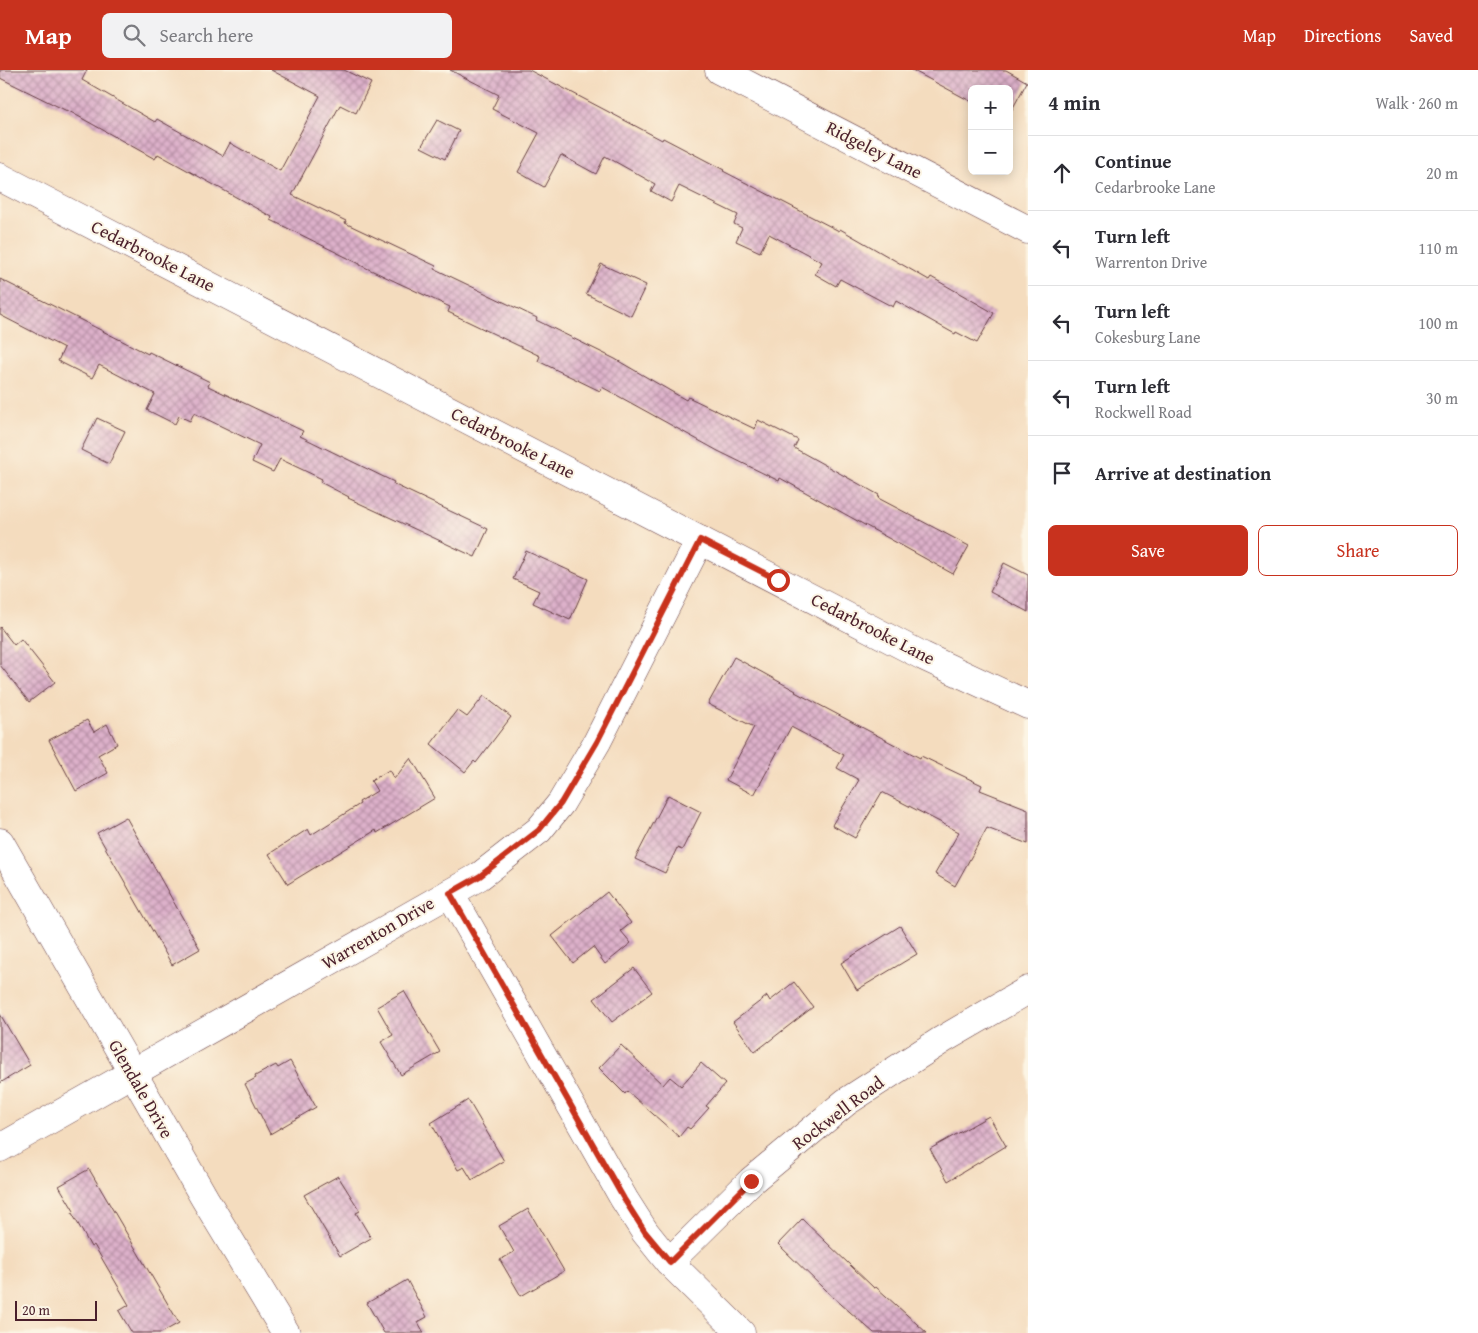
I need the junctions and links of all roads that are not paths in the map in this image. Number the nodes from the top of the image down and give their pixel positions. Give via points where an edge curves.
1 (719, 70) edge
2 (0, 177) edge
3 (1028, 230) edge
4 (700, 540) junction
5 (1028, 705) edge
6 (0, 842) edge
7 (450, 893) junction
8 (1028, 990) edge
9 (132, 1073) junction
10 (0, 1148) edge
11 (670, 1262) junction
12 (286, 1333) edge
13 (741, 1333) edge

1 - 3 street, Ridgeley Lane
2 - 4 street, Cedarbrooke Lane
4 - 5 street, Cedarbrooke Lane via 923,656
4 - 7 street, Warrenton Drive via 597,742 561,803 539,830 480,876
6 - 9 street, Glendale Drive
7 - 9 street, Warrenton Drive
7 - 11 street via 624,1199
8 - 11 street, Rockwell Road via 846,1102 751,1181
9 - 10 street, Warrenton Drive
9 - 12 street, Glendale Drive
11 - 13 street

